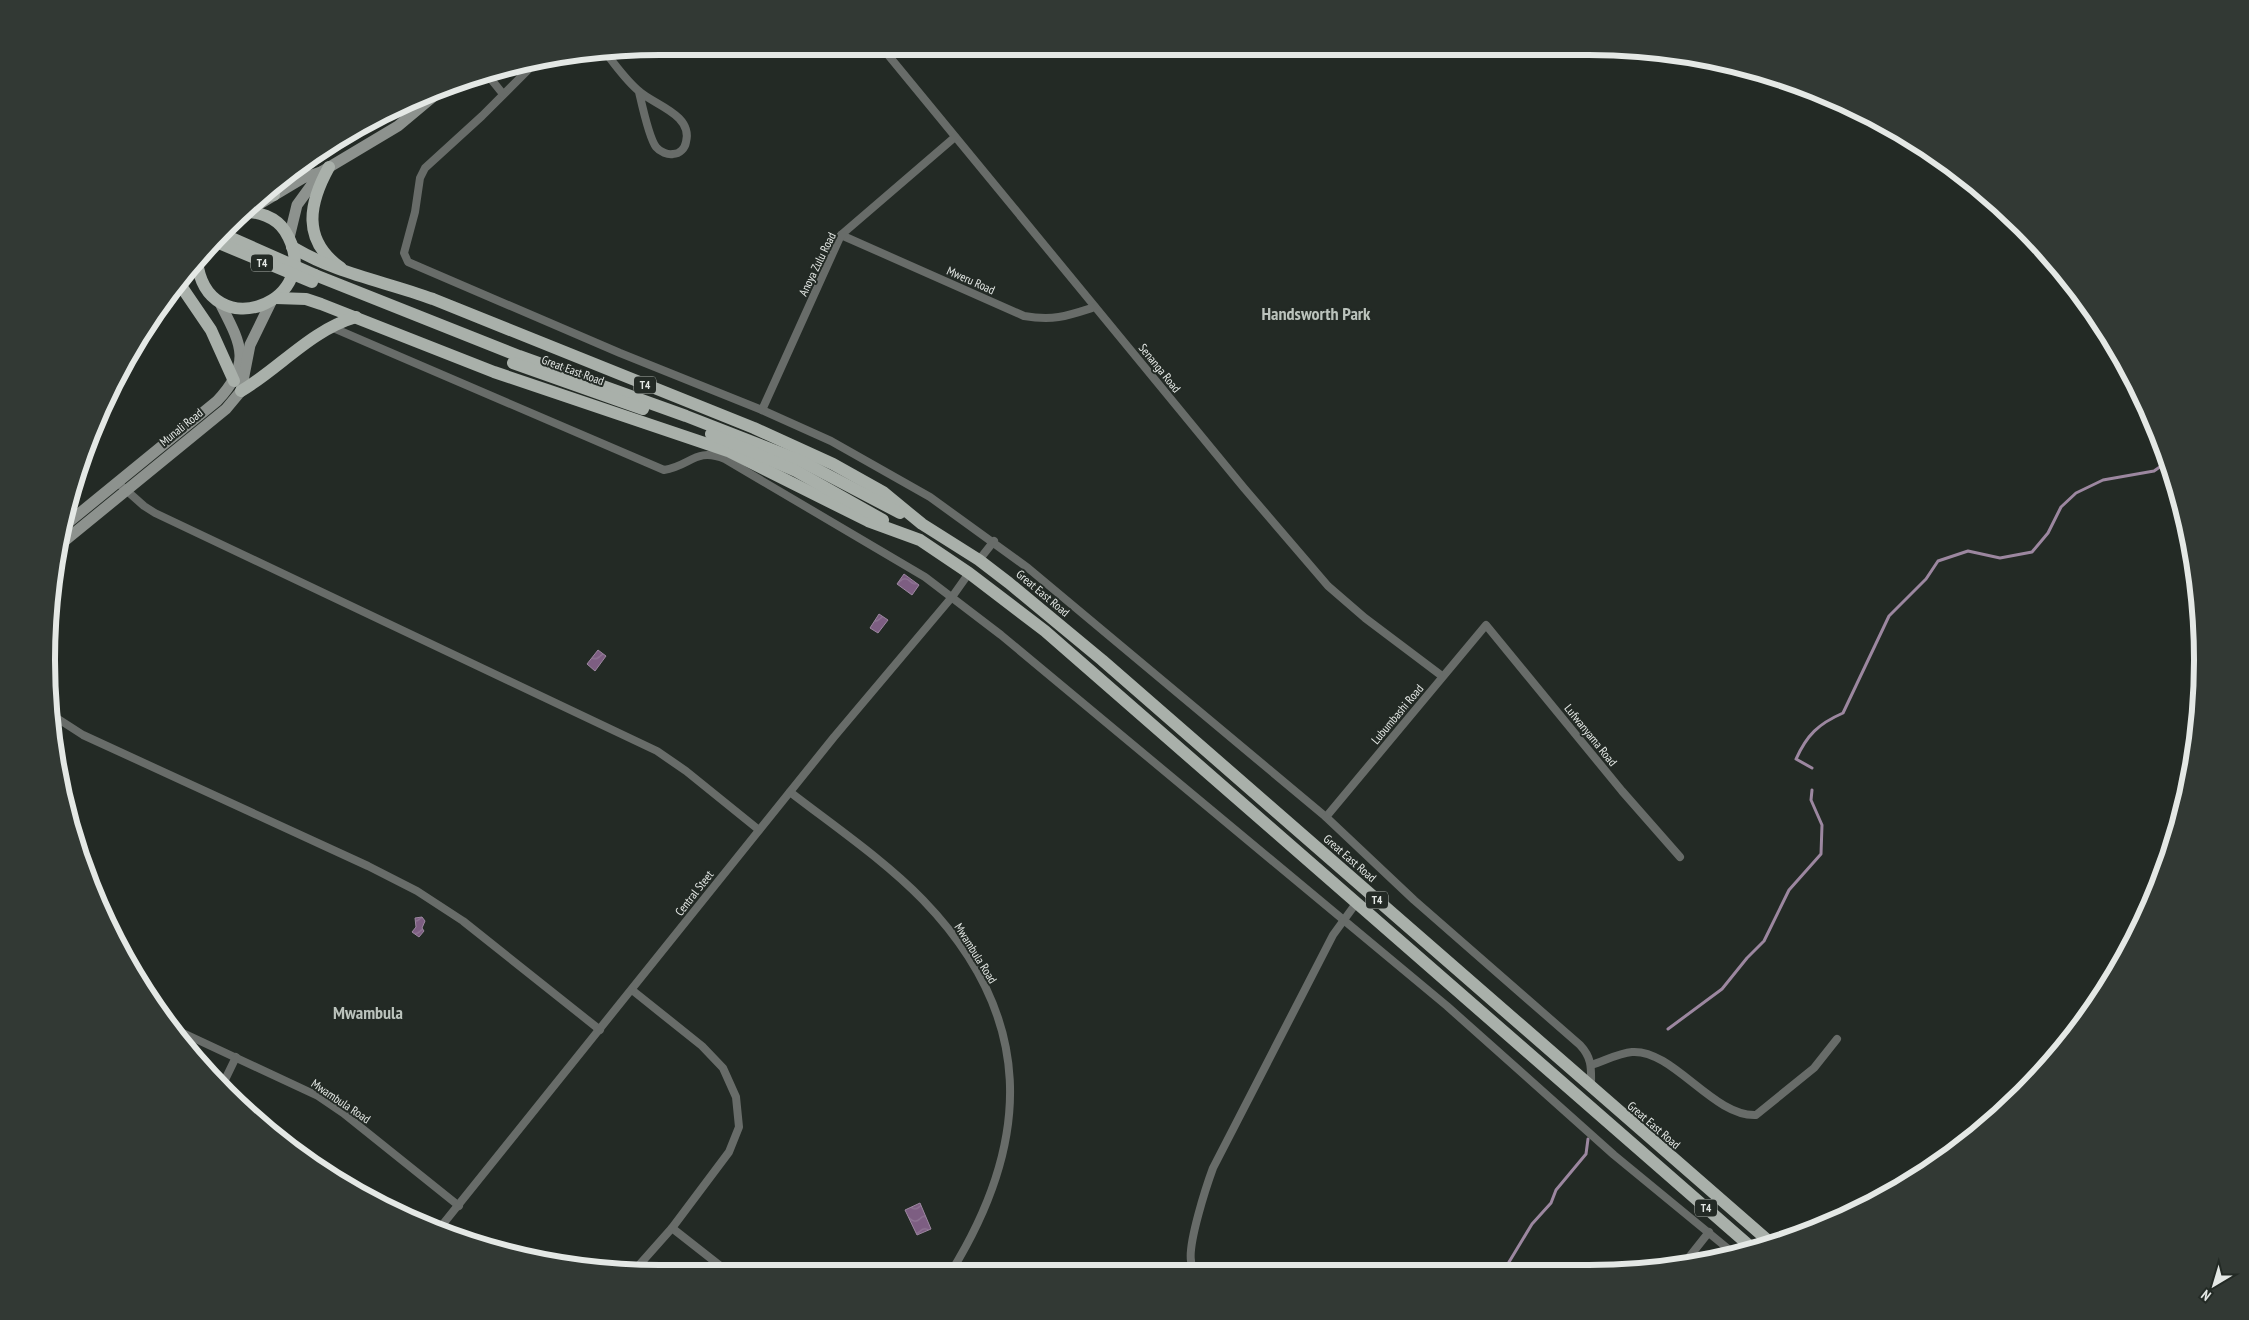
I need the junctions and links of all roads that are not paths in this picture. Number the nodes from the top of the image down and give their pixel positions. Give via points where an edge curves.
1 (888, 55) edge
2 (609, 57) edge
3 (527, 70) edge
4 (491, 79) edge
5 (639, 92) junction
6 (503, 94) junction
7 (429, 101) edge
8 (955, 137) junction
9 (325, 169) junction
10 (274, 195) edge
11 (253, 213) edge
12 (841, 235) junction
13 (228, 237) edge
14 (290, 242) junction
15 (221, 244) edge
16 (198, 270) edge
17 (353, 274) junction
18 (314, 279) junction
19 (183, 289) edge
20 (274, 300) junction
21 (220, 303) junction
22 (1095, 307) junction
23 (356, 316) junction
24 (331, 327) junction
25 (238, 389) junction
26 (762, 410) junction
27 (120, 487) junction
28 (72, 520) edge
29 (922, 524) junction
30 (68, 537) edge
31 (915, 539) junction
32 (994, 541) junction
33 (978, 560) junction
34 (969, 573) junction
35 (952, 597) junction
36 (1486, 625) joint
37 (1442, 676) junction
38 (58, 720) edge
39 (790, 792) junction
40 (1326, 817) junction
41 (759, 830) junction
42 (1680, 857) dead end
43 (1356, 902) junction
44 (1343, 919) junction
45 (632, 990) junction
46 (600, 1030) junction
47 (184, 1033) edge
48 (1838, 1039) dead end
49 (236, 1057) junction
50 (1591, 1065) junction
51 (225, 1080) edge
52 (1591, 1088) junction
53 (459, 1206) junction
54 (443, 1225) edge
55 (672, 1228) junction
56 (1708, 1232) junction
57 (1765, 1238) edge
58 (1747, 1244) edge
59 (1728, 1248) edge
60 (1690, 1256) edge
61 (640, 1264) edge
62 (719, 1265) edge
63 (955, 1265) edge
64 (1191, 1265) edge

1 - 8 street, Senanga Road
2 - 5 street
3 - 6 street
4 - 6 street
5 - 5 street via 656,147 666,154 676,154 684,149 687,141 682,121
6 - 26 street via 425,168 404,253 408,262
7 - 9 main road via 398,126
8 - 12 street, Anoya Zulu Road
8 - 22 street, Senanga Road
9 - 10 main road
9 - 14 main road via 297,205
9 - 17 main road via 313,202 314,231 328,257
11 - 14 main road, Great East Road via 271,219 284,229
12 - 22 street, Mweru Road via 1024,316 1044,320 1062,318
12 - 26 street, Anoya Zulu Road
13 - 18 main road, Great East Road / T4, bridge
14 - 17 main road, Great East Road / T4 via 320,263
14 - 20 main road via 294,269 290,280
15 - 18 main road, Great East Road / T4, bridge
16 - 21 main road via 203,285
17 - 29 main road, Great East Road / T4 via 433,299 754,428 833,464 883,492
18 - 29 main road, Great East Road / T4 via 801,461
18 - 31 main road, Great East Road / T4 via 549,377 686,424 796,471
19 - 25 main road via 210,330
20 - 21 main road, Great East Road via 257,308 240,309
20 - 23 main road, Great East Road / T4 via 306,299
20 - 25 main road, Munali Road via 250,345
21 - 25 main road, Munali Road via 239,343
22 - 37 street, Senanga Road via 1328,586
23 - 24 main road
23 - 31 main road, Great East Road / T4 via 494,372 728,451 868,522
24 - 25 main road
24 - 35 street via 664,470 702,454 725,459 872,544
25 - 27 main road, Munali Road via 217,401
26 - 32 street via 877,465
27 - 28 main road, Munali Road
27 - 30 main road, Munali Road
27 - 41 street via 155,513 657,750
29 - 33 main road, Great East Road / T4
31 - 34 main road, Great East Road / T4
32 - 33 street
32 - 40 street
33 - 52 main road, Great East Road / T4 via 1102,660
34 - 35 street, Central Steet
34 - 43 main road, Great East Road / T4 via 1045,631
35 - 39 street, Central Steet
35 - 44 street via 1001,634
36 - 37 street, Lubumbashi Road
36 - 42 street, Lufwanyama Road
37 - 40 street, Lubumbashi Road
38 - 46 street via 84,736 417,891 463,921
39 - 41 street, Central Steet
39 - 63 street, Mwambula Road via 922,899 955,936 982,978 998,1016 1010,1067 1011,1097 1005,1144 996,1181 982,1217
40 - 50 street via 1414,900 1580,1045 1588,1054
41 - 45 street, Central Steet
43 - 44 street
43 - 58 main road, Great East Road / T4
44 - 56 street via 1447,1006 1614,1155
44 - 64 street via 1213,1168 1203,1198
45 - 46 street, Central Steet
45 - 55 street via 702,1046 722,1068 736,1096 739,1127 729,1152
46 - 53 street, Central Steet
47 - 49 street, Mwambula Road
48 - 50 street via 1814,1068 1756,1115 1745,1115 1726,1105 1650,1054 1631,1052
49 - 51 street
49 - 53 street, Mwambula Road via 318,1096 343,1112
50 - 52 street
52 - 57 main road, Great East Road / T4
53 - 54 street, Central Steet
55 - 61 street
55 - 62 street
56 - 59 street
56 - 60 street

